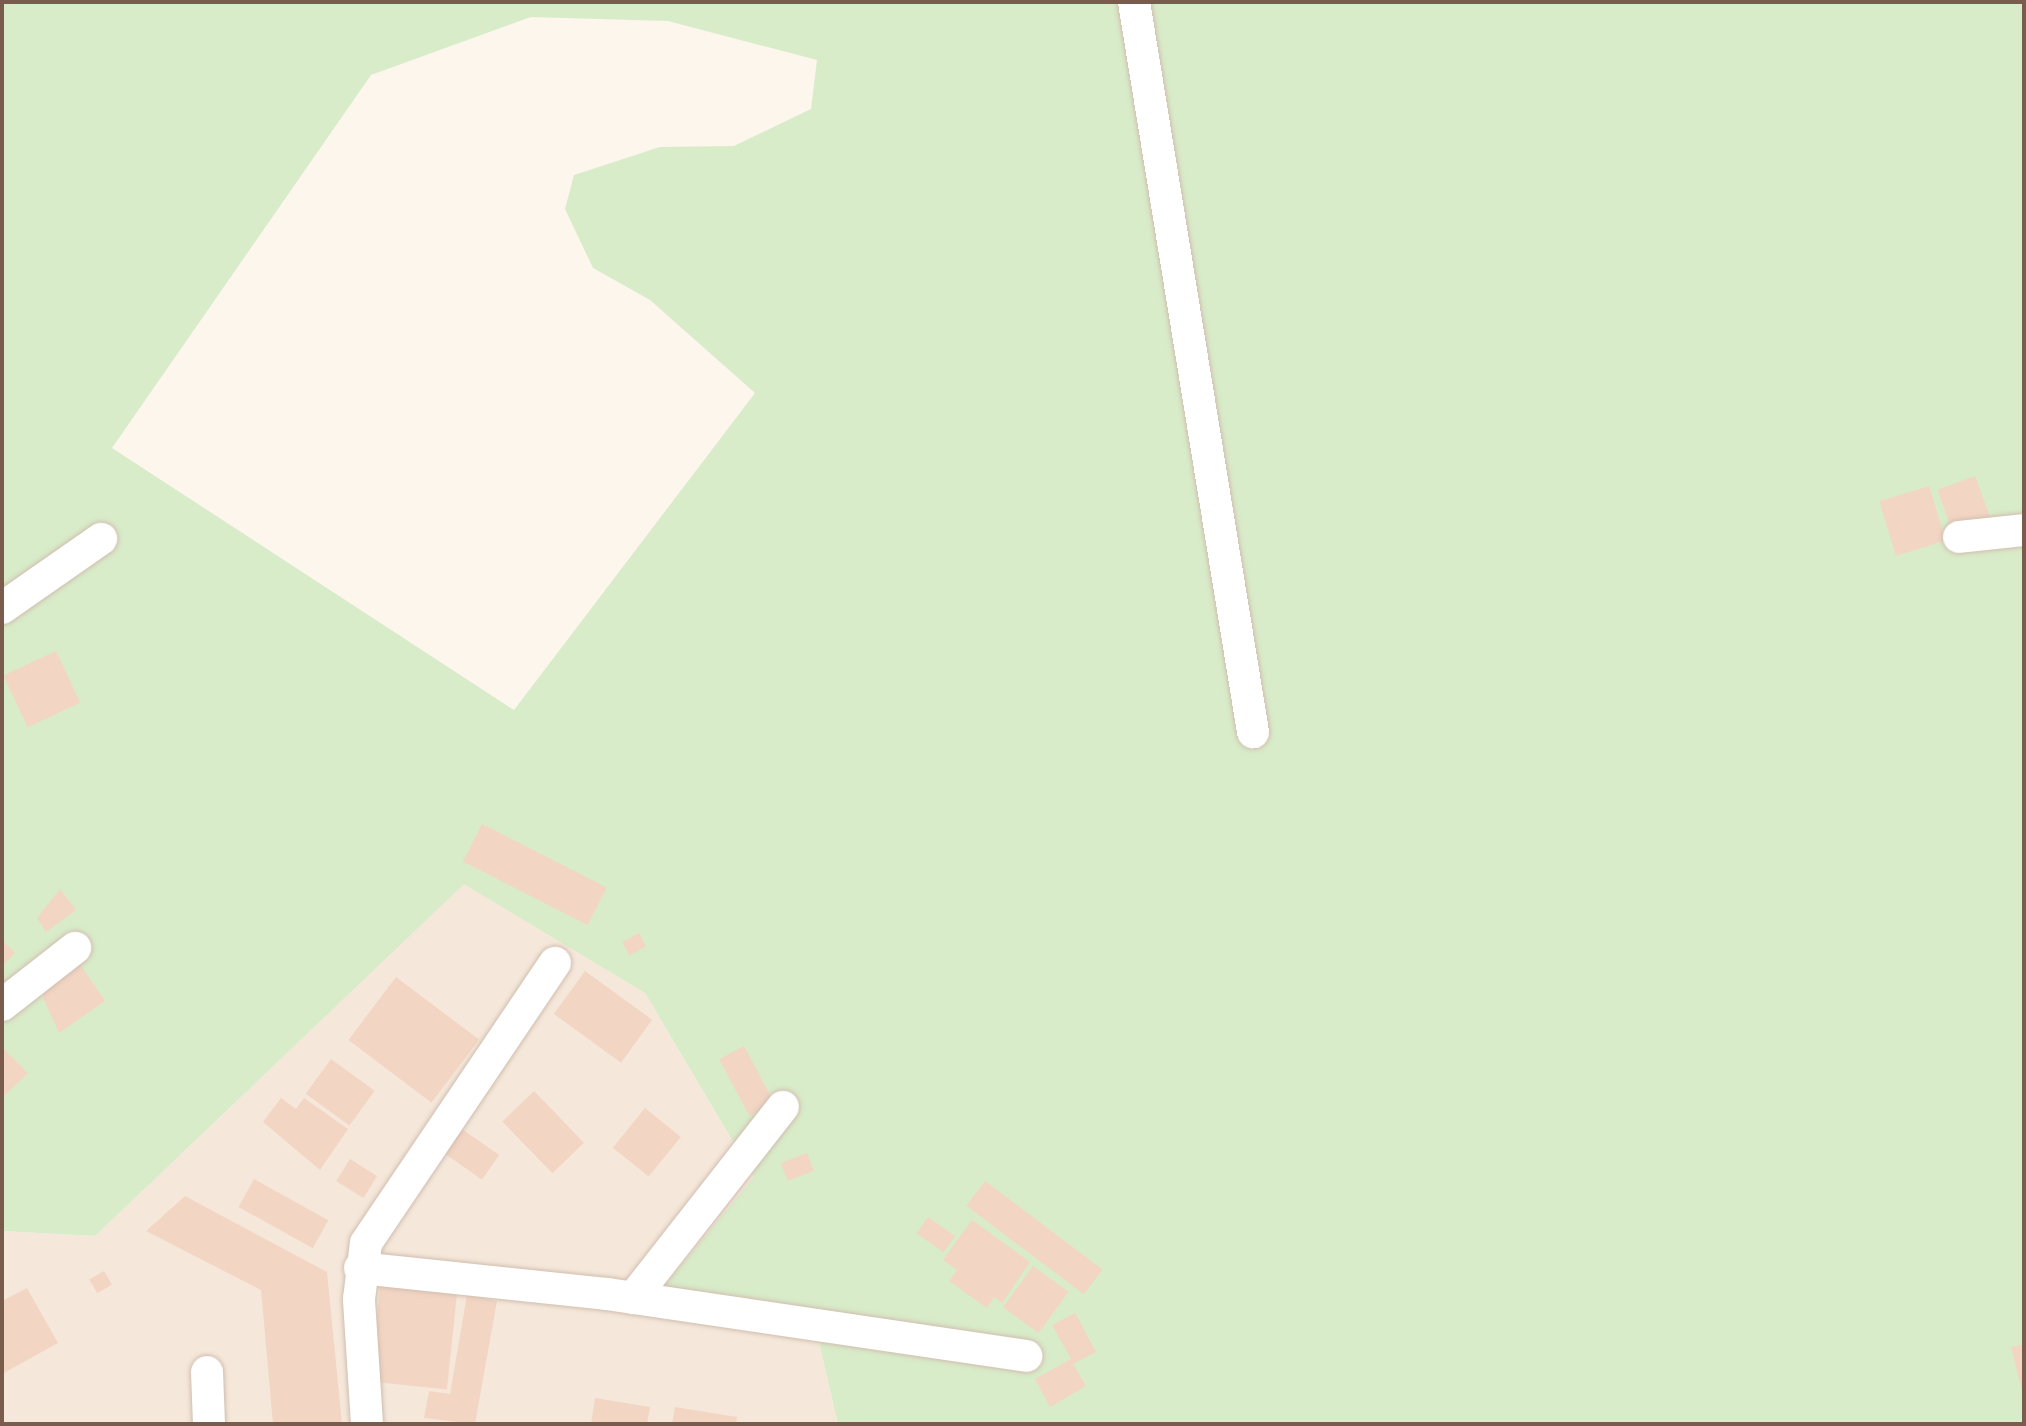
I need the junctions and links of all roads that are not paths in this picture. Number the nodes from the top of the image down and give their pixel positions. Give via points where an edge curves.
1 (1134, 2) edge
2 (2024, 530) edge
3 (1959, 537) dead end
4 (101, 539) dead end
5 (2, 608) edge
6 (1253, 732) dead end
7 (75, 948) dead end
8 (555, 963) dead end
9 (2, 1005) edge
10 (783, 1107) dead end
11 (360, 1268) junction
12 (633, 1298) junction
13 (1026, 1356) dead end
14 (207, 1372) dead end
15 (209, 1424) edge
16 (367, 1424) edge

1 - 6 street
2 - 3 street
4 - 5 street
7 - 9 street
8 - 11 street via 366,1243
10 - 12 street
11 - 12 street
11 - 16 street
12 - 13 street
14 - 15 street

